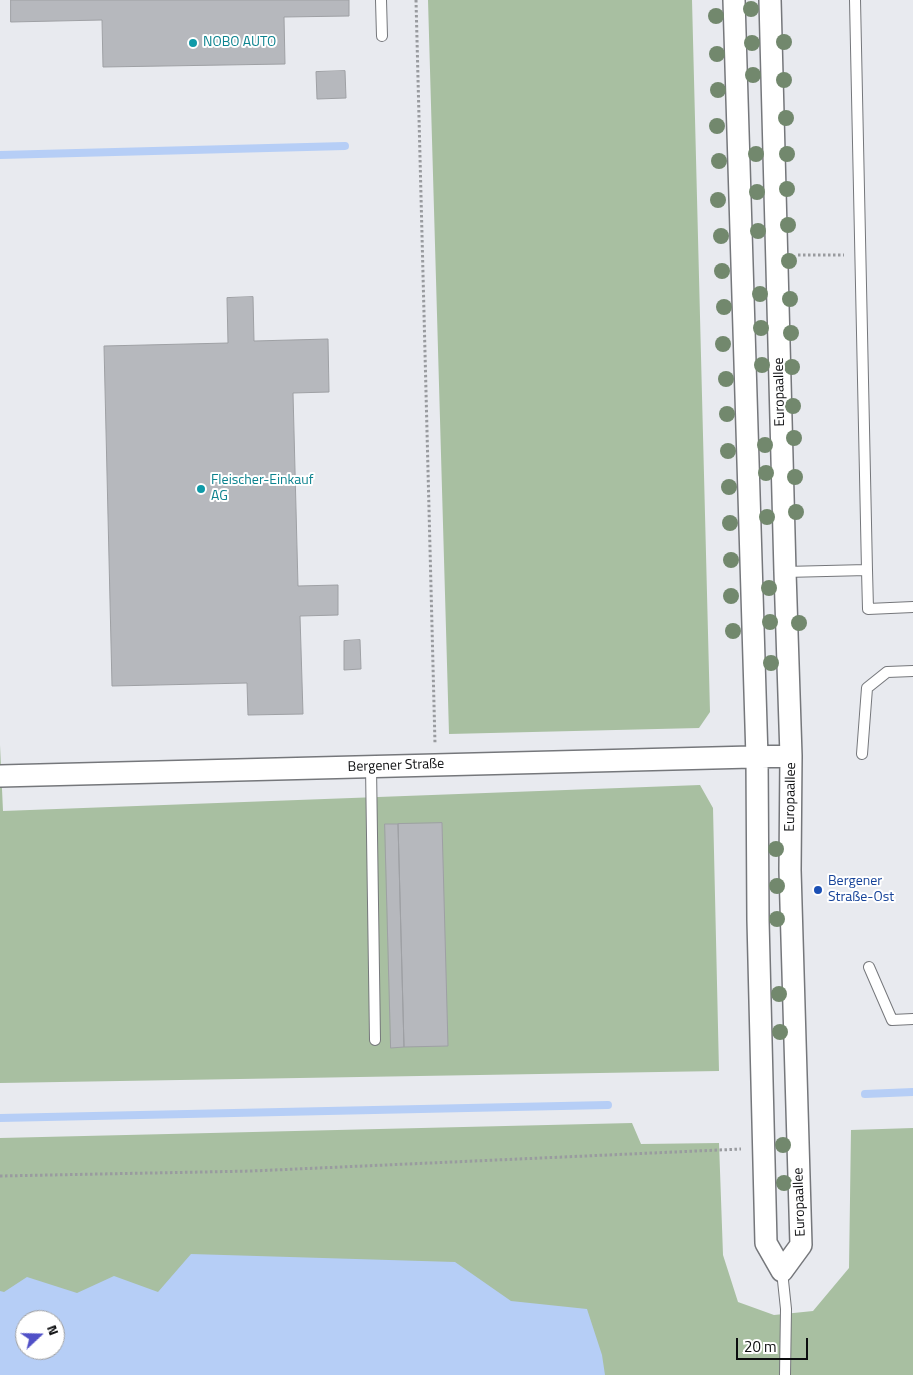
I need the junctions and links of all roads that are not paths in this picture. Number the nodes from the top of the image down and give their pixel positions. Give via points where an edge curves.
1 (381, 0) edge
2 (734, 0) edge
3 (770, 0) edge
4 (855, 0) edge
5 (382, 36) dead end
6 (867, 570) junction
7 (785, 572) junction
8 (913, 607) edge
9 (913, 671) edge
10 (862, 754) dead end
11 (791, 756) junction
12 (757, 758) junction
13 (371, 767) junction
14 (0, 776) edge
15 (869, 967) dead end
16 (913, 1019) edge
17 (375, 1040) dead end
18 (782, 1271) junction
19 (785, 1375) edge

1 - 5 lane
2 - 12 street
3 - 7 street, Europaallee
4 - 6 lane
6 - 7 lane
6 - 8 lane via 868,609
7 - 11 street, Europaallee
9 - 10 lane via 887,672 867,688
11 - 12 street, Bergener Straße
11 - 18 street, Europaallee via 790,870 801,1245
12 - 13 street, Bergener Straße
12 - 18 street via 766,1243
13 - 14 street, Bergener Straße
13 - 17 lane
15 - 16 lane via 892,1020
18 - 19 lane via 786,1309

